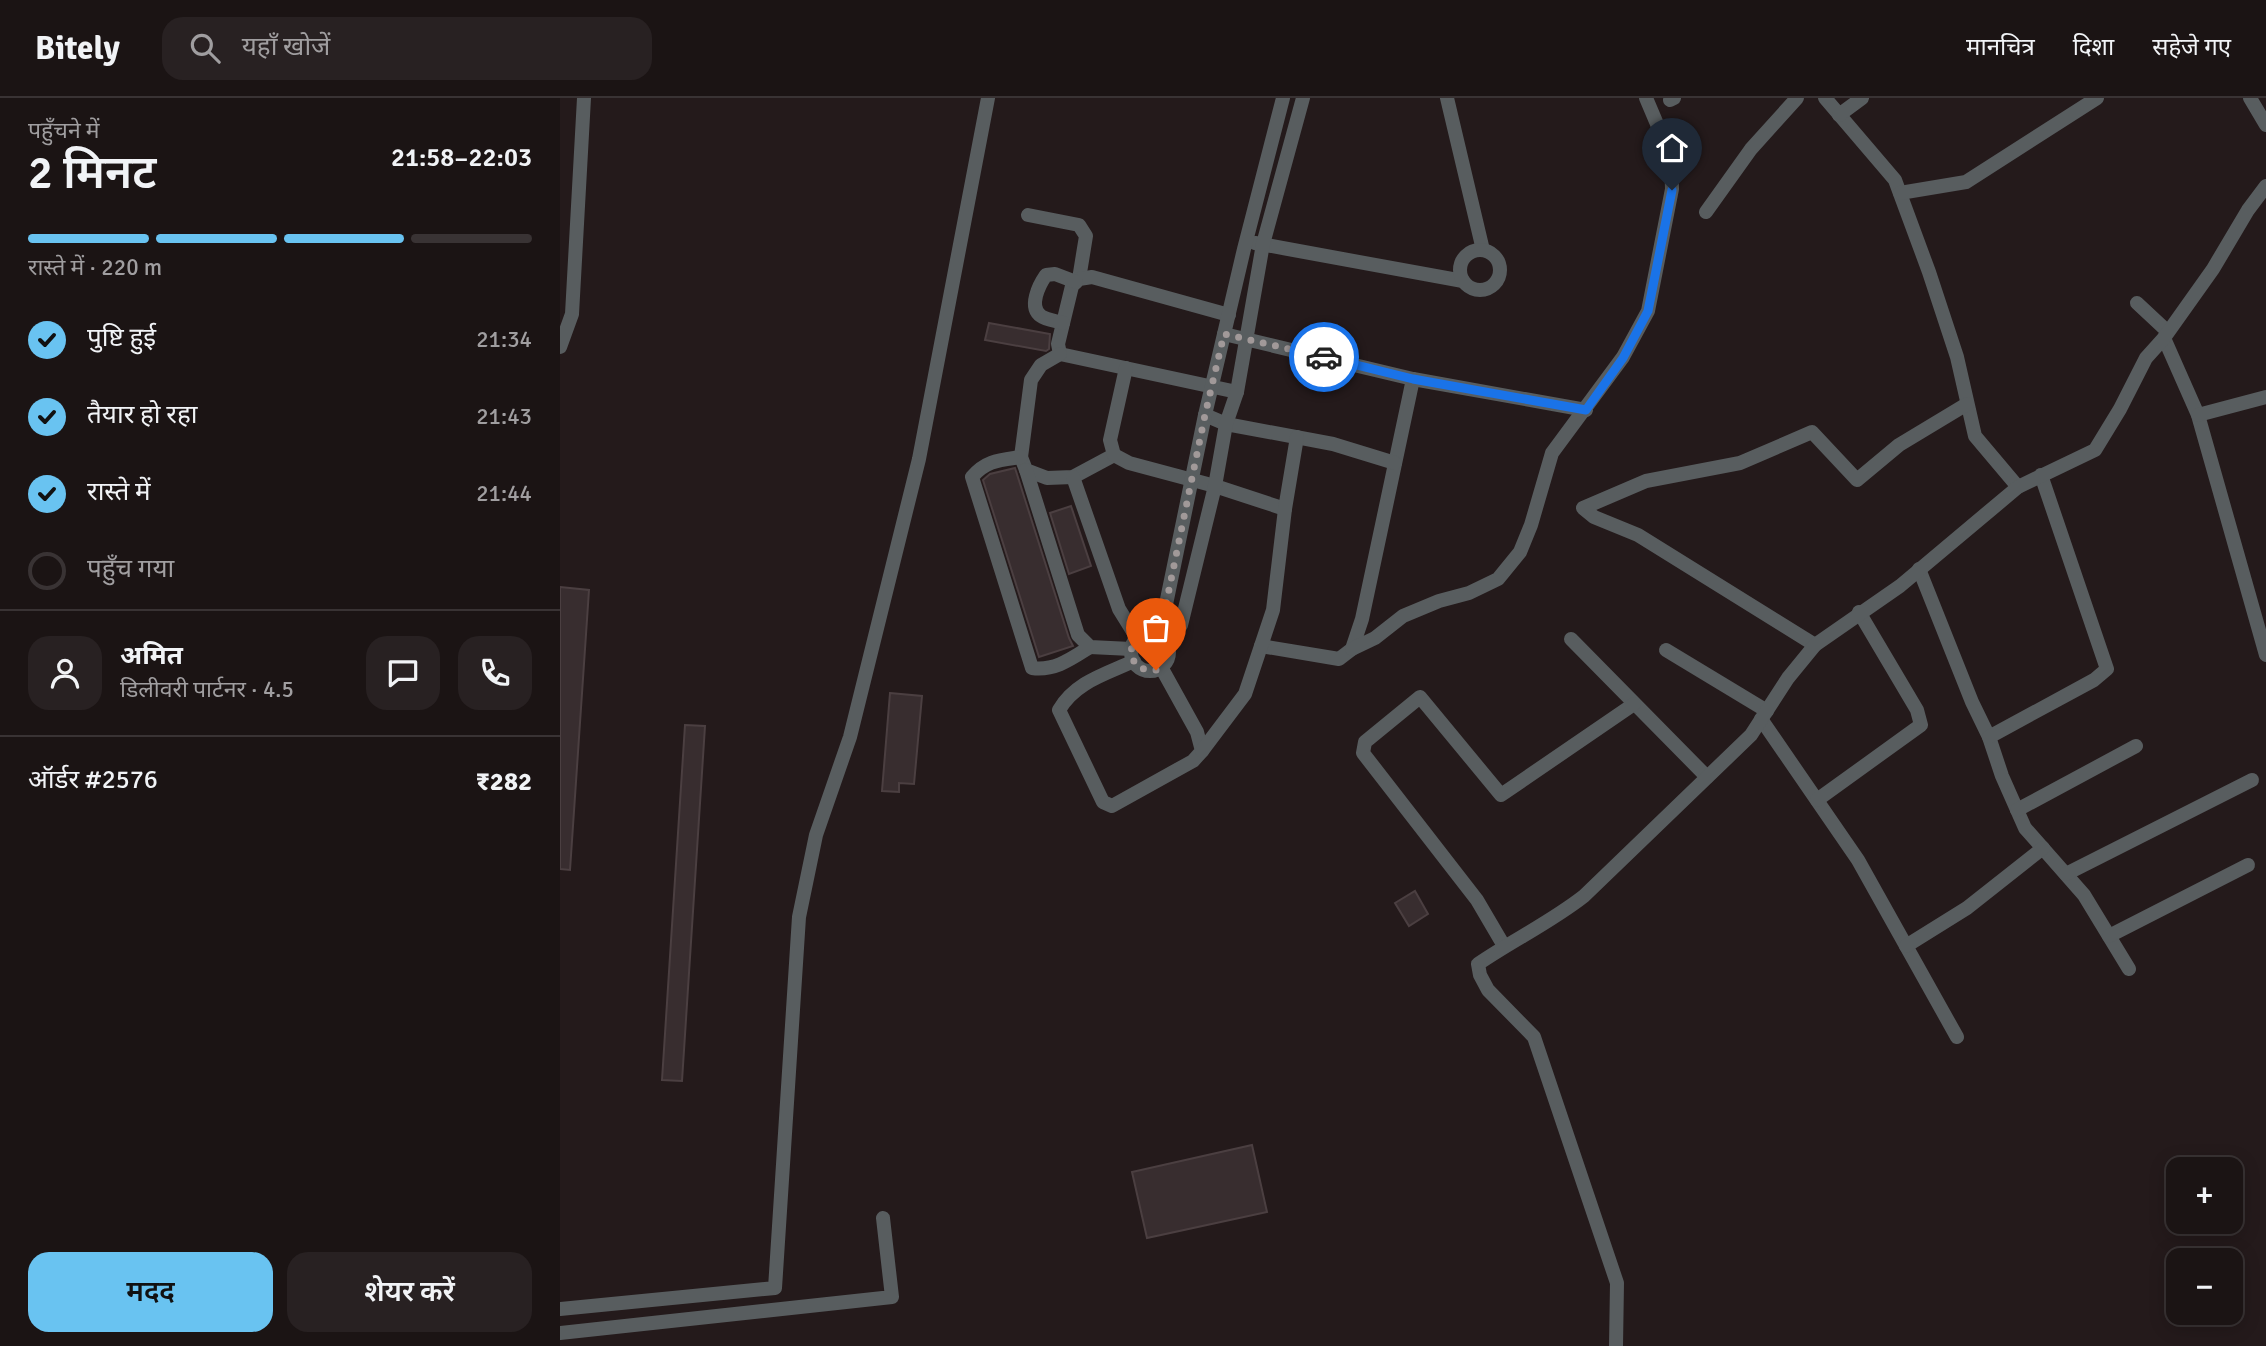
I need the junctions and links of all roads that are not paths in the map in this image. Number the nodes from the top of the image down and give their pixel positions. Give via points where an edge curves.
1 (584, 98) edge
2 (988, 98) edge
3 (1283, 98) edge
4 (1303, 98) edge
5 (1447, 98) edge
6 (1646, 98) edge
7 (1797, 98) edge
8 (1825, 98) edge
9 (1863, 98) edge
10 (2097, 98) edge
11 (2250, 98) edge
12 (1839, 115) junction
13 (2266, 125) edge
14 (1264, 171) junction
15 (1282, 177) junction
16 (2266, 186) edge
17 (1900, 193) junction
18 (1254, 208) junction
19 (1706, 212) dead end
20 (1272, 213) junction
21 (1028, 215) dead end
22 (1246, 242) junction
23 (1263, 244) junction
24 (1483, 250) junction
25 (1077, 280) junction
26 (1463, 281) junction
27 (2137, 303) dead end
28 (1229, 315) junction
29 (1063, 323) junction
30 (1224, 334) junction
31 (2166, 335) junction
32 (1247, 338) junction
33 (560, 347) edge
34 (1060, 354) junction
35 (1126, 368) junction
36 (1413, 379) junction
37 (1213, 386) junction
38 (1237, 392) junction
39 (2266, 397) edge
40 (1967, 404) junction
41 (1586, 410) junction
42 (1205, 415) junction
43 (2198, 415) junction
44 (1226, 424) junction
45 (1297, 437) junction
46 (1114, 455) junction
47 (1023, 463) junction
48 (1395, 463) junction
49 (2041, 475) junction
50 (1073, 477) junction
51 (1191, 479) junction
52 (1215, 485) junction
53 (2018, 487) junction
54 (1285, 509) junction
55 (1920, 569) junction
56 (1859, 612) junction
57 (1154, 633) junction
58 (1571, 639) dead end
59 (1167, 645) junction
60 (1815, 645) junction
61 (1261, 646) junction
62 (1090, 647) junction
63 (2265, 648) edge
64 (1352, 649) junction
65 (1134, 650) junction
66 (1666, 650) dead end
67 (1161, 667) junction
68 (1634, 704) junction
69 (1764, 715) junction
70 (1989, 737) junction
71 (2136, 746) dead end
72 (1202, 751) junction
73 (1707, 777) junction
74 (2252, 780) dead end
75 (1817, 800) junction
76 (2017, 810) junction
77 (2043, 848) junction
78 (2249, 865) dead end
79 (2066, 874) junction
80 (2109, 936) junction
81 (1504, 946) junction
82 (1906, 946) junction
83 (2129, 969) dead end
84 (1957, 1037) dead end
85 (883, 1218) dead end
86 (560, 1309) edge
87 (560, 1333) edge
88 (1616, 1346) edge

1 - 33 street via 572,314
2 - 86 street via 919,458 850,737 816,835 799,917 775,1288
3 - 14 street
4 - 15 street
5 - 24 street
6 - 41 street via 1671,157 1672,190 1656,277 1648,311 1623,358
7 - 19 street via 1751,149
8 - 12 street
9 - 12 street
10 - 17 street via 1966,182
11 - 13 street
12 - 17 street via 1895,180
14 - 15 street
14 - 18 street
15 - 20 street
16 - 31 street
17 - 40 street via 1953,345
18 - 20 street
18 - 22 street
20 - 23 street
21 - 25 street via 1079,225 1086,236
22 - 23 street
22 - 28 street
23 - 26 street
23 - 32 street
24 - 26 street via 1465,256 1460,268
24 - 26 street via 1498,262 1497,281 1481,290
25 - 28 street via 1092,277
25 - 29 street
25 - 29 street via 1046,275 1037,289 1036,309 1042,317
27 - 31 street
28 - 30 street
29 - 34 street
30 - 32 street
30 - 37 street
31 - 43 street
31 - 49 street via 2146,358 2095,450
32 - 36 street
32 - 38 street
34 - 35 street
34 - 47 street via 1041,365 1031,380
35 - 37 street
35 - 46 street via 1110,440
36 - 41 street
36 - 48 street
37 - 38 street
37 - 42 street
38 - 44 street
39 - 43 street
40 - 53 street via 1975,436
40 - 60 street via 1899,445 1857,481 1812,432 1740,463 1646,481 1583,508 1638,535
41 - 64 street via 1552,453 1520,552 1498,579 1403,616
42 - 44 street
42 - 51 street
43 - 63 street
44 - 45 street
44 - 52 street
45 - 48 street
45 - 54 street
46 - 50 street
46 - 51 street
47 - 50 street via 1047,478
47 - 62 street via 1078,635
47 - 62 street via 992,462 972,477 1032,668 1046,670
48 - 64 street
49 - 53 street
49 - 70 street via 2107,669
50 - 65 street
51 - 52 street
51 - 57 street via 1164,614
52 - 54 street
52 - 59 street via 1181,625
53 - 55 street
54 - 61 street via 1273,610
55 - 56 street
55 - 70 street
56 - 60 street
56 - 75 street via 1917,710 1921,725
57 - 59 street
57 - 65 street via 1148,633
58 - 68 street
59 - 67 street via 1168,657
60 - 69 street
61 - 64 street via 1339,659
61 - 72 street via 1245,694
62 - 65 street
65 - 67 street via 1143,669
65 - 72 street via 1080,685 1059,710 1103,802 1112,806 1193,761
66 - 69 street
67 - 72 street via 1197,732
68 - 73 street
68 - 81 street via 1501,795 1420,697 1365,742 1363,753 1477,900
69 - 73 street via 1751,735
69 - 75 street
70 - 76 street
71 - 76 street
73 - 81 street via 1584,896
74 - 79 street
75 - 82 street via 1858,860
76 - 77 street via 2025,828
77 - 79 street
77 - 82 street via 1967,908
78 - 80 street
79 - 80 street
80 - 83 street
81 - 88 street via 1478,964 1480,975 1488,990 1534,1037 1617,1283
82 - 84 street
85 - 87 street via 892,1297

